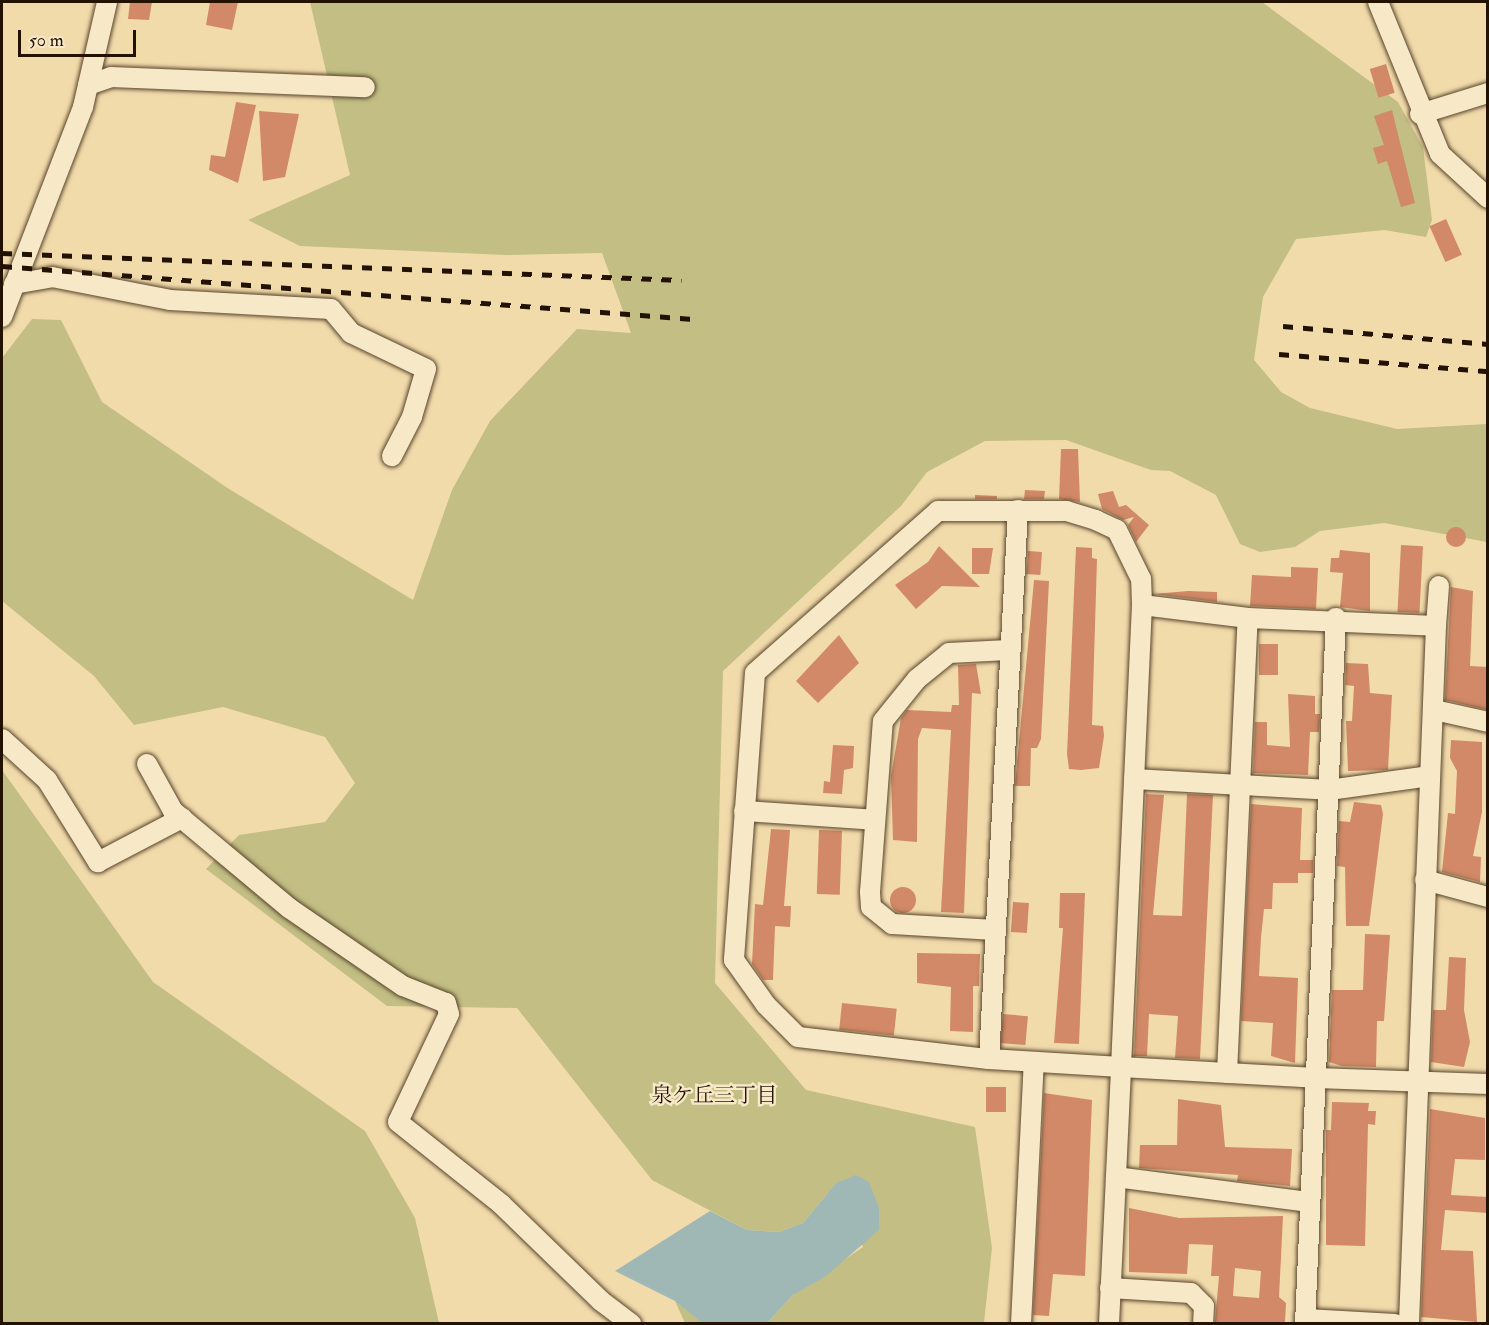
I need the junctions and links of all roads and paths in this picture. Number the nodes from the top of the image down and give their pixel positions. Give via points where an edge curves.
1 (107, 2) edge
2 (1378, 2) edge
3 (88, 85) junction
4 (365, 87) dead end
5 (1488, 93) edge
6 (1420, 114) junction
7 (1488, 198) edge
8 (14, 284) junction
9 (2, 317) edge
10 (392, 456) dead end
11 (1018, 510) junction
12 (1439, 585) dead end
13 (1142, 605) junction
14 (1248, 618) junction
15 (1336, 618) junction
16 (1436, 626) junction
17 (1008, 650) junction
18 (1434, 710) junction
19 (1488, 722) edge
20 (2, 739) edge
21 (147, 764) dead end
22 (1430, 776) junction
23 (1134, 779) junction
24 (1242, 785) junction
25 (1329, 790) junction
26 (744, 811) junction
27 (182, 818) junction
28 (875, 820) junction
29 (1425, 880) junction
30 (1488, 897) edge
31 (995, 930) junction
32 (989, 1059) junction
33 (1034, 1062) junction
34 (1121, 1067) junction
35 (1227, 1073) junction
36 (1316, 1078) junction
37 (1419, 1080) junction
38 (1488, 1084) edge
39 (1116, 1177) junction
40 (1309, 1202) junction
41 (1110, 1288) junction
42 (1305, 1321) edge
43 (632, 1323) edge
44 (1021, 1323) edge
45 (1109, 1323) edge
46 (1203, 1323) edge
47 (1395, 1323) edge
48 (1409, 1323) edge

1 - 3 street
2 - 6 street
3 - 4 street via 111,77
3 - 8 street
5 - 6 street
6 - 7 street via 1440,154
8 - 9 street
8 - 10 street via 52,277 170,300 331,309 351,333 426,369 412,417
11 - 13 street via 1067,511 1117,530 1141,579
11 - 17 street
11 - 26 street via 938,511 755,673
12 - 16 street
13 - 14 street
13 - 23 street
14 - 15 street
14 - 24 street
15 - 16 street
15 - 25 street
16 - 18 street
17 - 28 street via 949,653 893,706 878,737
17 - 31 street
18 - 19 street
18 - 22 street
20 - 27 street via 47,780 98,862
21 - 27 street
22 - 25 street
22 - 29 street
23 - 24 street
23 - 34 street
24 - 25 street
24 - 35 street
25 - 36 street
26 - 28 street
26 - 32 street via 734,960 782,1021 798,1037
27 - 43 street via 289,908 403,986 446,1003 449,1014 398,1122 501,1203 592,1294
28 - 31 street via 870,892 878,918
29 - 30 street
29 - 37 street
31 - 32 street
32 - 33 street
33 - 34 street
33 - 44 street
34 - 35 street
34 - 39 street
35 - 36 street
36 - 37 street
36 - 40 street
37 - 38 street
37 - 48 street
39 - 40 street
39 - 41 street
40 - 42 street
41 - 45 street
41 - 46 street via 1191,1293 1204,1306
42 - 47 street

